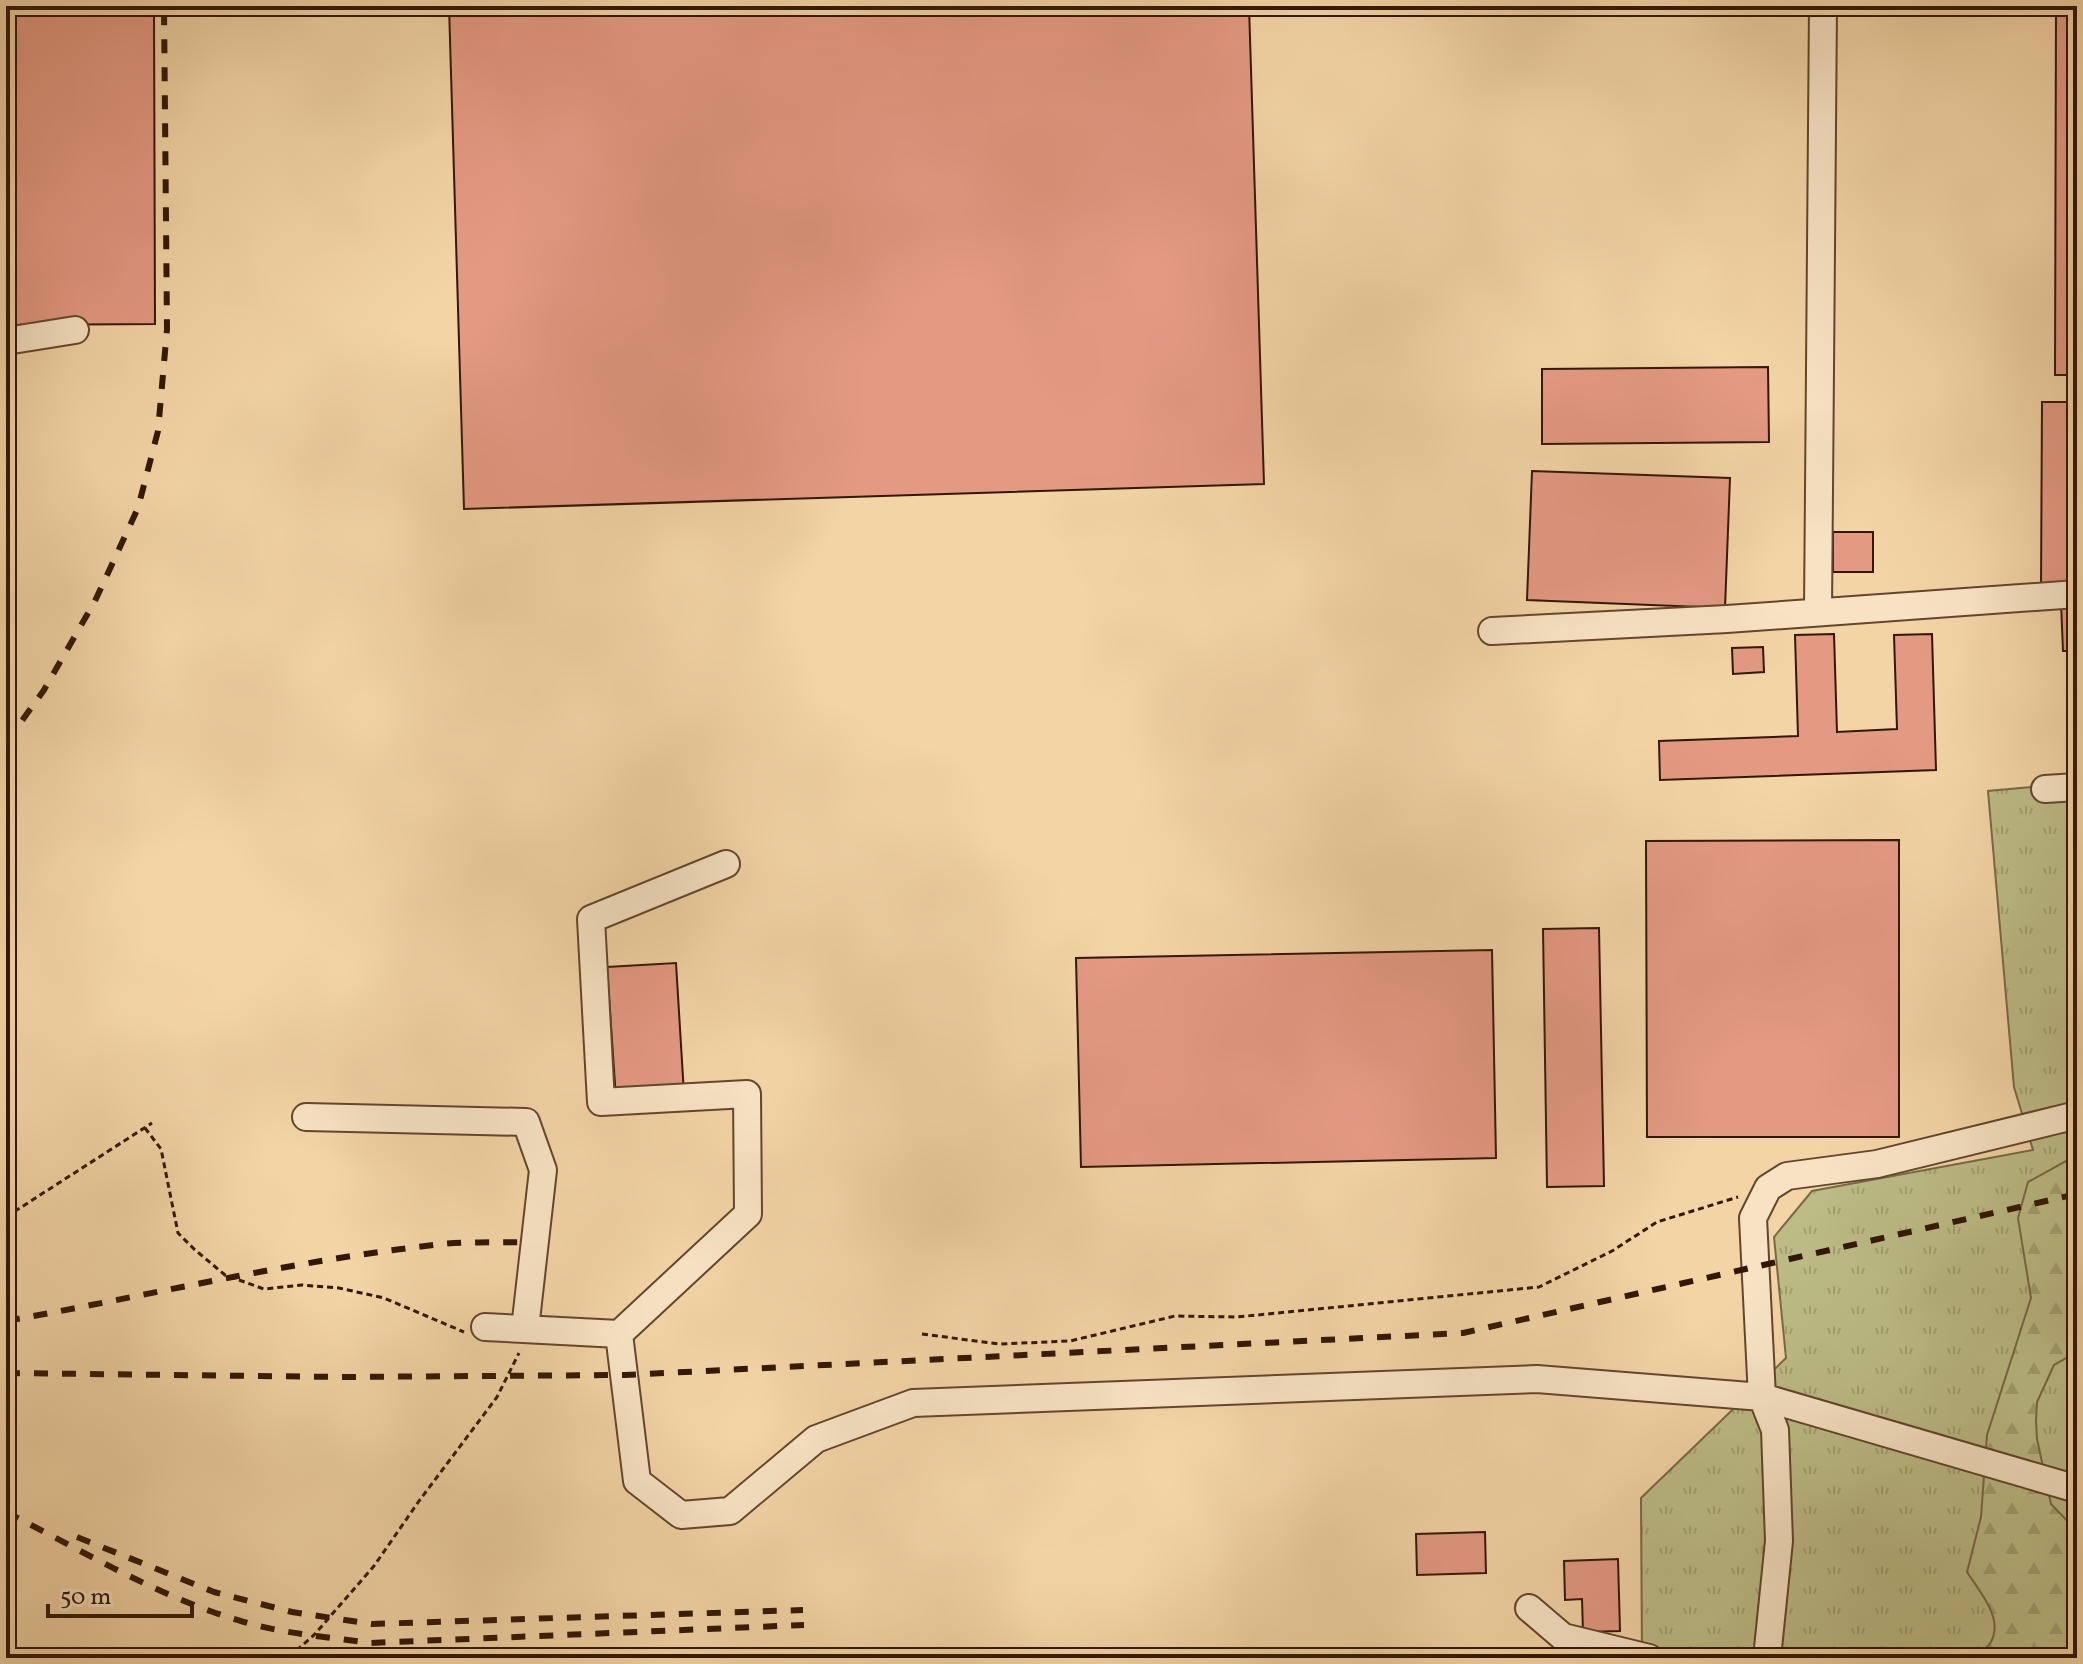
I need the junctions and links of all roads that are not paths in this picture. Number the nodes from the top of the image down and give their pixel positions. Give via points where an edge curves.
1 (1823, 6) edge
2 (75, 330) dead end
3 (6, 341) edge
4 (2077, 594) edge
5 (1818, 611) junction
6 (1492, 631) dead end
7 (2077, 787) edge
8 (2045, 789) dead end
9 (726, 864) dead end
10 (2077, 1115) edge
11 (306, 1117) dead end
12 (485, 1327) road end
13 (525, 1329) junction
14 (619, 1334) junction
15 (1762, 1397) junction
16 (2077, 1489) edge
17 (1529, 1608) dead end
18 (1649, 1658) edge
19 (1767, 1658) edge

1 - 5 street
2 - 3 street
4 - 5 street
5 - 6 street
7 - 8 street
9 - 14 street via 591,919 601,1102 747,1094 748,1214
10 - 15 street via 1877,1164 1778,1182 1753,1218
11 - 13 street via 526,1122 543,1170
12 - 13 street
13 - 14 street
14 - 15 street via 637,1481 681,1515 730,1511 816,1439 913,1403 1537,1379
15 - 16 street
15 - 19 street via 1775,1430 1779,1541
17 - 18 street via 1563,1637

